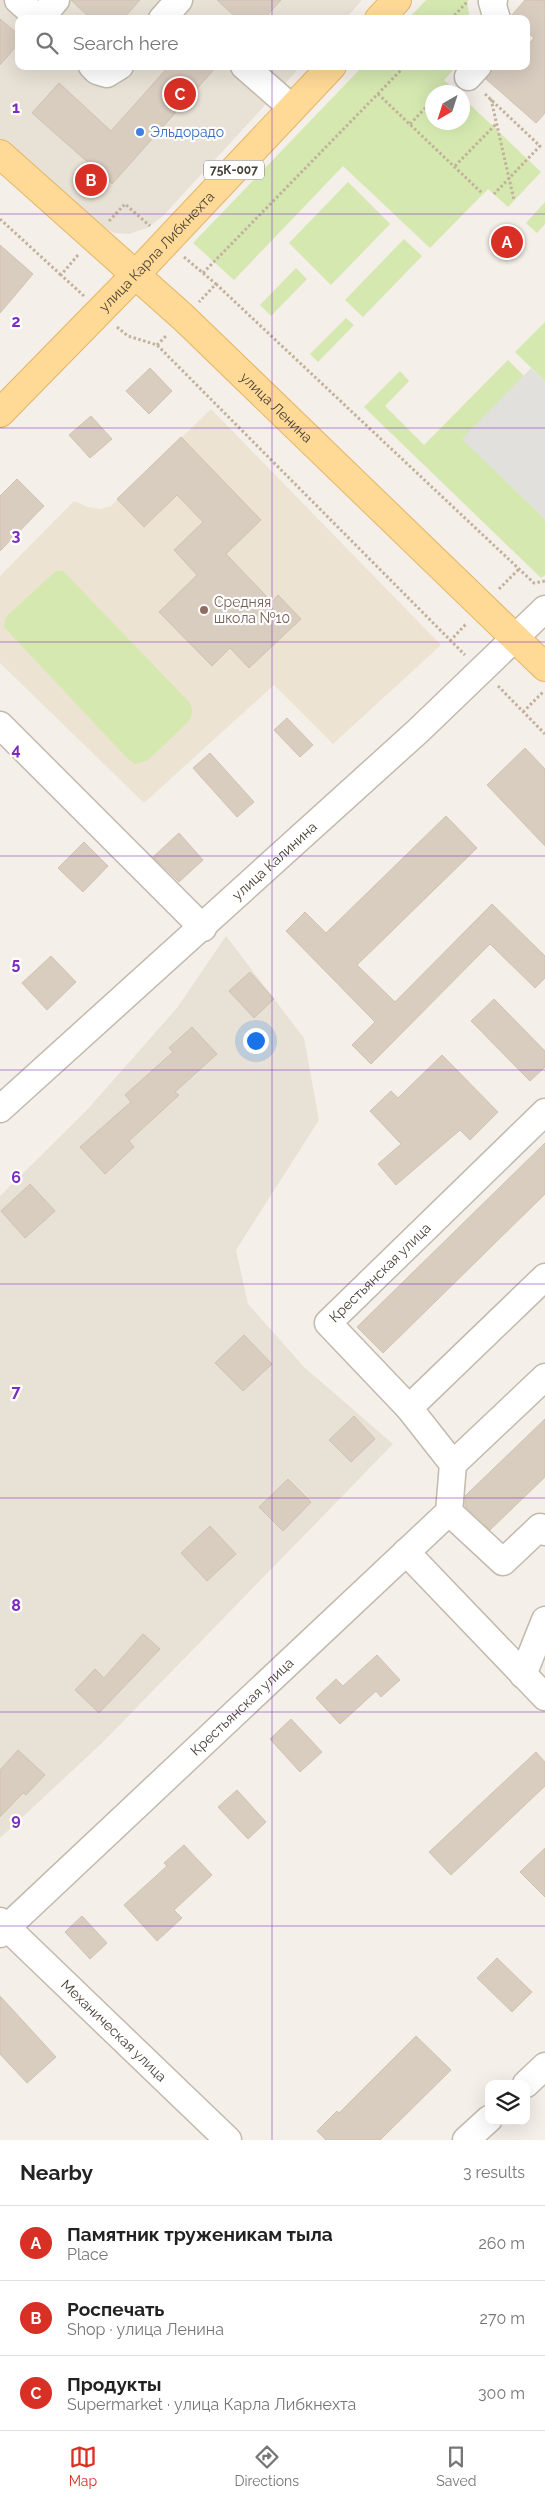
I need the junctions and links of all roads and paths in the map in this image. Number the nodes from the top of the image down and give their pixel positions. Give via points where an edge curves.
1 (18, 0) edge
2 (56, 0) edge
3 (397, 0) edge
4 (469, 0) edge
5 (494, 0) edge
6 (35, 15) edge
7 (43, 15) edge
8 (383, 15) edge
9 (455, 15) edge
10 (497, 15) edge
11 (96, 70) edge
12 (114, 70) edge
13 (249, 70) edge
14 (328, 70) edge
15 (401, 70) edge
16 (473, 72) edge
17 (447, 85) edge
18 (378, 94) junction
19 (491, 99) junction
20 (292, 108) junction
21 (425, 108) edge
22 (496, 123) junction
23 (410, 124) junction
24 (0, 154) edge
25 (455, 166) junction
26 (509, 178) junction
27 (483, 194) dead end
28 (494, 194) dead end
29 (514, 200) dead end
30 (0, 219) edge
31 (203, 273) dead end
32 (136, 274) junction
33 (61, 275) dead end
34 (216, 284) dead end
35 (91, 302) junction
36 (0, 413) edge
37 (545, 582) edge
38 (545, 609) edge
39 (515, 639) junction
40 (545, 667) edge
41 (480, 670) junction
42 (545, 689) edge
43 (523, 712) junction
44 (0, 725) edge
45 (545, 734) edge
46 (203, 928) junction
47 (0, 1109) edge
48 (545, 1112) edge
49 (545, 1277) edge
50 (545, 1377) edge
51 (409, 1408) junction
52 (453, 1464) junction
53 (449, 1512) junction
54 (545, 1532) edge
55 (406, 1552) junction
56 (545, 1620) edge
57 (523, 1675) junction
58 (545, 1698) edge
59 (2, 1928) edge
60 (545, 2066) edge
61 (530, 2080) edge
62 (485, 2123) edge
63 (228, 2140) edge
64 (466, 2140) edge

1 - 6 street
2 - 7 street
3 - 8 main road
4 - 9 path
5 - 10 street
11 - 12 street via 107,74
13 - 20 street
14 - 20 main road, улица Карла Либкнехта / 75К-007
15 - 18 path
16 - 17 path via 461,71
16 - 19 path
18 - 23 path
18 - 31 path
19 - 22 path
19 - 26 path via 540,146
20 - 32 main road, улица Карла Либкнехта / 75К-007
21 - 23 path
22 - 25 path
22 - 26 path
23 - 25 path
24 - 32 main road, улица Ленина
25 - 27 path
26 - 28 path
26 - 29 path
30 - 33 path
32 - 35 main road, улица Карла Либкнехта
32 - 39 main road, улица Ленина
34 - 37 path via 534,583
35 - 36 main road, улица Карла Либкнехта
35 - 41 path via 128,336 157,345
38 - 39 street, улица Калинина
39 - 40 main road, улица Ленина
39 - 41 street, улица Калинина
41 - 43 path
41 - 46 street, улица Калинина
42 - 43 path
43 - 45 path
44 - 46 street
46 - 47 street, улица Калинина
48 - 51 street, Крестьянская улица via 328,1323
49 - 51 street
50 - 52 street
51 - 52 street, Крестьянская улица
52 - 53 street
53 - 54 street via 503,1562 540,1527
53 - 55 street, Крестьянская улица
55 - 57 street
55 - 59 street, Крестьянская улица
56 - 57 street
57 - 58 street
59 - 63 street, Механическая улица
60 - 61 street
62 - 64 street

